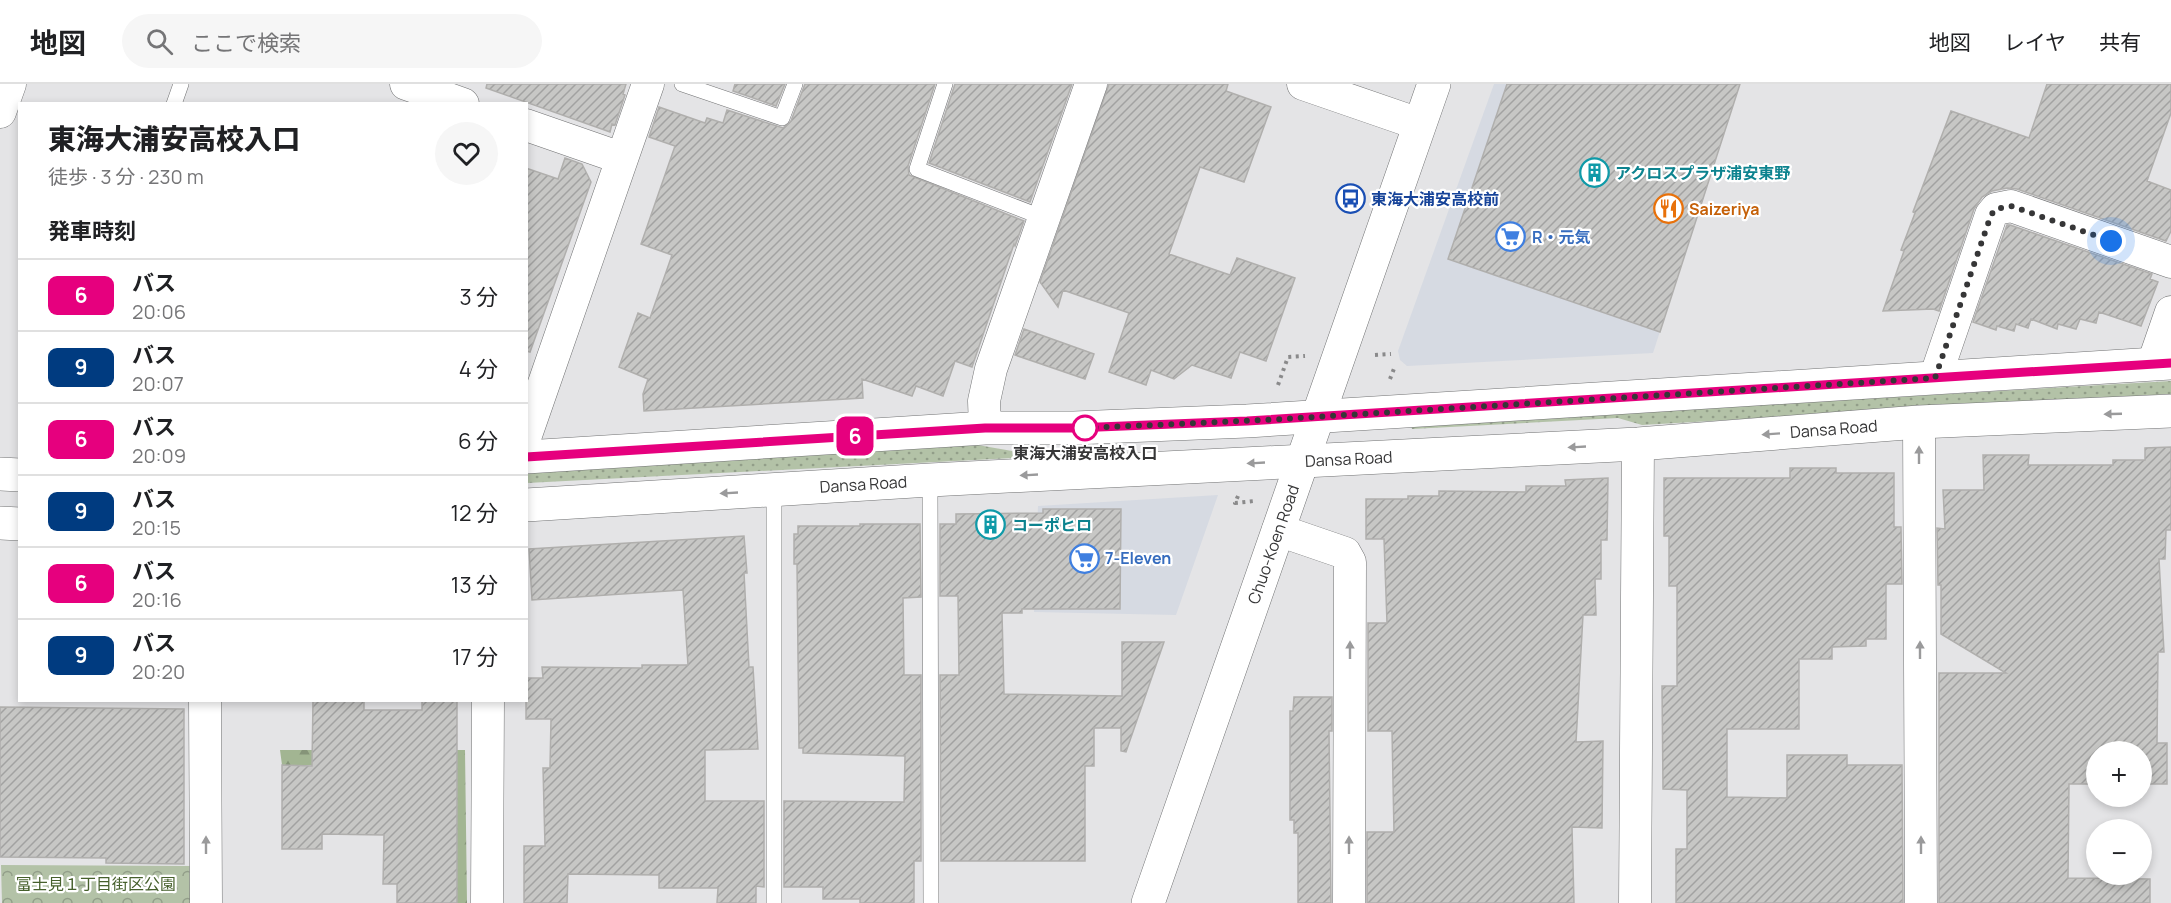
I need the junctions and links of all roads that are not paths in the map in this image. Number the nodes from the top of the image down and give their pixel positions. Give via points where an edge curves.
1 (10, 84) edge
2 (181, 84) edge
3 (406, 84) edge
4 (648, 84) edge
5 (682, 84) edge
6 (795, 84) edge
7 (945, 84) edge
8 (1091, 84) edge
9 (1303, 84) edge
10 (1434, 84) edge
11 (175, 102) edge
12 (457, 102) edge
13 (0, 112) edge
14 (1419, 124) junction
15 (528, 126) edge
16 (621, 158) junction
17 (1044, 218) junction
18 (2171, 262) edge
19 (2171, 312) edge
20 (2162, 363) edge
21 (1935, 378) junction
22 (2171, 411) edge
23 (1318, 417) junction
24 (1918, 422) junction
25 (985, 428) junction
26 (528, 429) edge
27 (1638, 444) junction
28 (528, 457) edge
29 (1303, 461) junction
30 (0, 474) edge
31 (18, 475) edge
32 (930, 480) junction
33 (774, 490) junction
34 (528, 505) edge
35 (0, 523) edge
36 (18, 524) edge
37 (1278, 530) junction
38 (205, 702) edge
39 (488, 702) edge
40 (206, 903) edge
41 (487, 903) edge
42 (774, 903) edge
43 (931, 903) edge
44 (1148, 903) edge
45 (1349, 903) edge
46 (1635, 903) edge
47 (1922, 903) edge

1 - 13 street
2 - 11 lane
3 - 12 street
4 - 16 street
5 - 6 lane via 783,118
7 - 17 lane via 917,168
8 - 17 street
9 - 14 street
10 - 14 street, Chuo-Koen Road
14 - 23 street, Chuo-Koen Road
15 - 16 street
16 - 26 street
17 - 25 street via 991,369 984,401
18 - 21 street via 2011,206 1996,209
19 - 20 street
20 - 21 street
21 - 23 street
22 -> 24 street, Dansa Road
23 - 25 street
23 - 29 street, Chuo-Koen Road
24 -> 27 street, Dansa Road
47 -> 24 street
25 - 28 street
27 -> 29 street, Dansa Road
27 - 46 street
29 -> 32 street, Dansa Road
29 - 37 street, Chuo-Koen Road
30 - 31 street
32 - 33 street, Dansa Road
32 - 43 lane
33 -> 34 street, Dansa Road
33 - 42 lane
35 - 36 street
37 - 44 street, Chuo-Koen Road
45 -> 37 street via 1350,562 1345,552
40 -> 38 street
39 - 41 street

